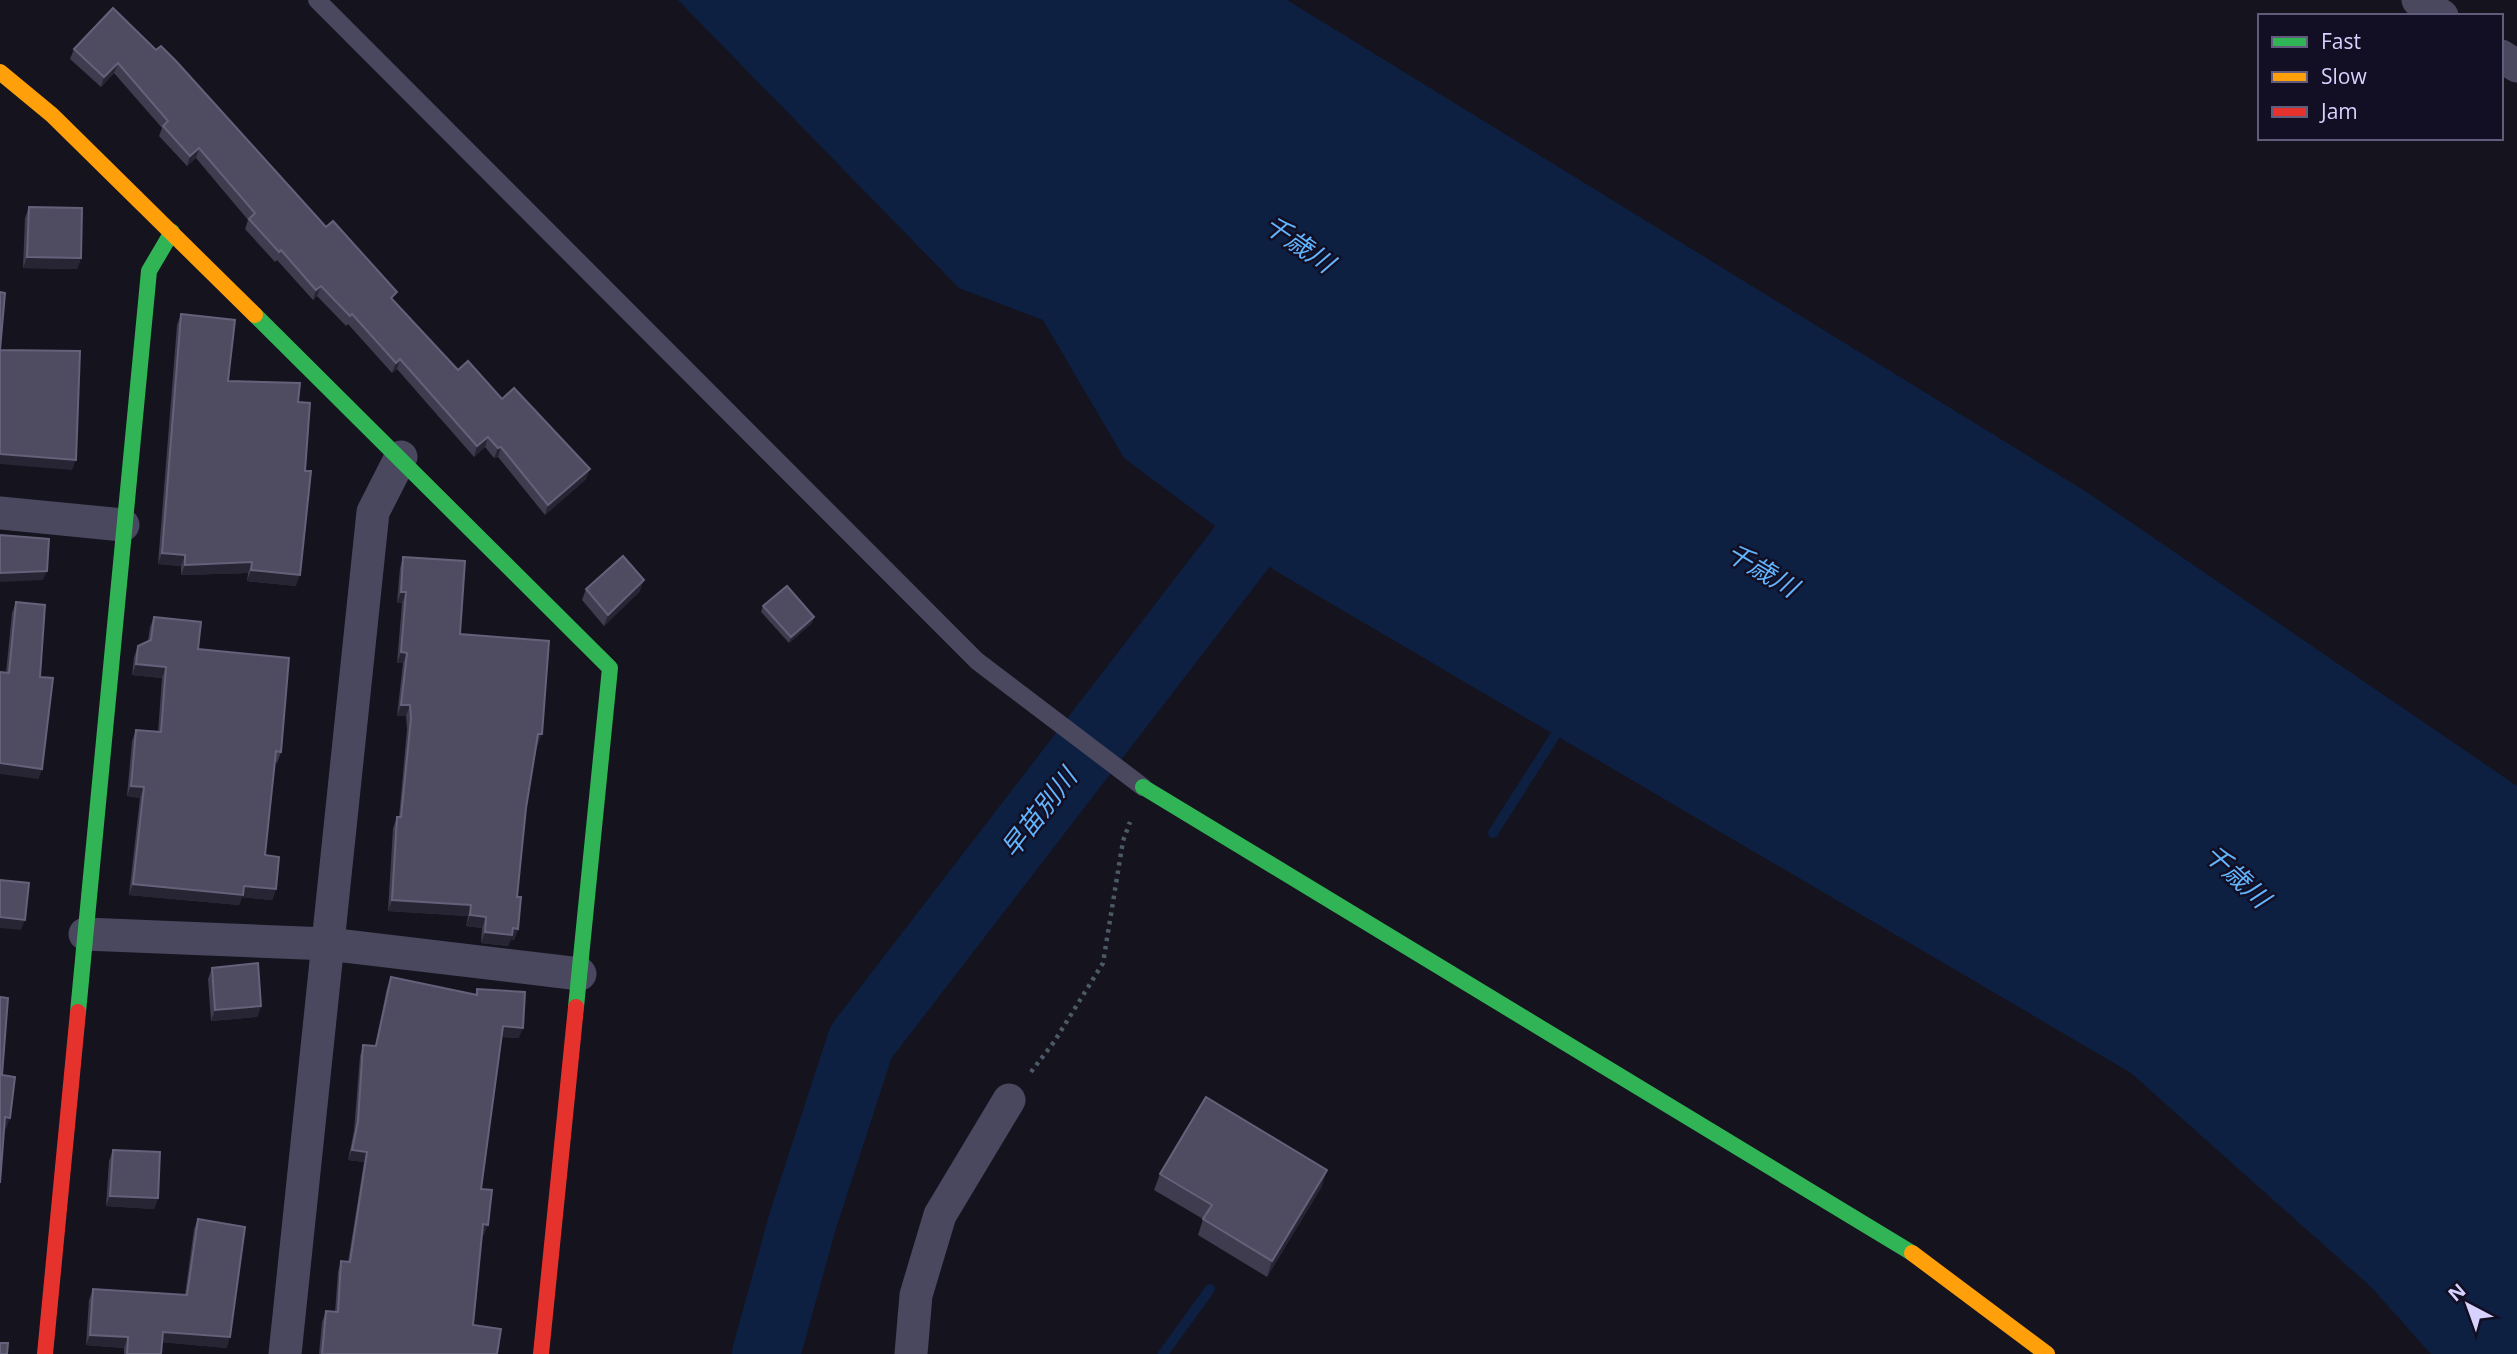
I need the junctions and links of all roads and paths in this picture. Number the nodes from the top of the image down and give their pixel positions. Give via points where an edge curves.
1 (317, 0) edge
2 (2418, 0) edge
3 (2439, 14) edge
4 (0, 72) edge
5 (172, 232) junction
6 (401, 457) junction
7 (0, 513) edge
8 (123, 525) junction
9 (1143, 787) junction
10 (85, 934) junction
11 (328, 944) junction
12 (580, 974) junction
13 (1009, 1100) joint
14 (911, 1345) edge
15 (45, 1354) edge
16 (285, 1354) edge
17 (541, 1354) edge
18 (2048, 1354) edge

1 - 9 lane via 977,661
2 - 3 street
4 - 5 street via 52,114
5 - 6 street
5 - 8 street via 149,271
6 - 11 street via 373,512
6 - 12 street via 610,668
7 - 8 street
8 - 10 street
9 - 13 path via 1124,841 1103,963 1054,1042
9 - 18 street via 1893,1239
10 - 11 street
10 - 15 street
11 - 12 street
11 - 16 street
12 - 17 street
13 - 14 street via 940,1214 916,1295

